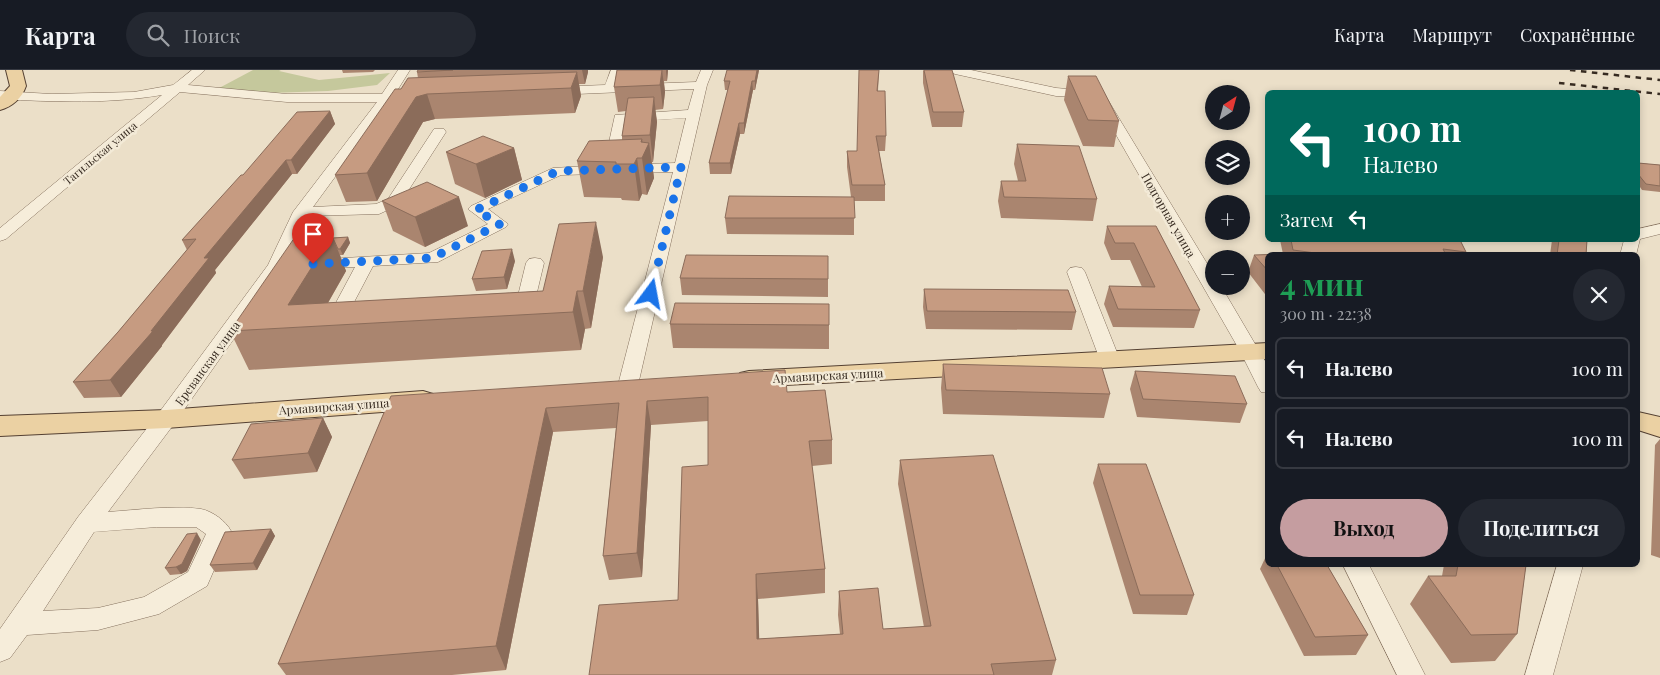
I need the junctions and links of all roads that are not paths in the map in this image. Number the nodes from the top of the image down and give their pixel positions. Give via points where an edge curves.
1 (14, 70) edge
2 (200, 70) edge
3 (404, 70) edge
4 (617, 70) edge
5 (707, 70) edge
6 (952, 70) edge
7 (700, 86) junction
8 (178, 88) junction
9 (610, 89) junction
10 (542, 92) edge
11 (396, 98) junction
12 (4, 99) edge
13 (694, 114) junction
14 (439, 132) dead end
15 (681, 167) junction
16 (610, 169) junction
17 (301, 212) junction
18 (1660, 229) edge
19 (1640, 234) edge
20 (0, 236) edge
21 (367, 261) junction
22 (535, 263) dead end
23 (291, 265) junction
24 (1076, 272) dead end
25 (504, 314) edge
26 (352, 324) edge
27 (1258, 351) edge
28 (1110, 360) junction
29 (1265, 376) edge
30 (726, 380) edge
31 (658, 383) edge
32 (619, 386) joint
33 (451, 398) edge
34 (166, 419) junction
35 (1640, 422) edge
36 (0, 426) edge
37 (1660, 427) edge
38 (87, 523) junction
39 (1357, 567) edge
40 (1569, 567) edge
41 (20, 624) junction
42 (0, 650) edge
43 (1411, 675) edge
44 (1539, 675) edge

1 - 12 main road via 19,87
2 - 8 street, Тагильская улица
3 - 11 street, Ереванская улица
4 - 9 street
5 - 7 street
6 - 27 street, Подгорная улица via 1056,92 1099,95
7 - 9 street
7 - 13 street
8 - 11 street via 287,98
8 - 12 street via 134,96
8 - 20 street, Тагильская улица
9 - 10 street
11 - 17 street, Ереванская улица
13 - 15 street
13 - 16 street via 620,118
14 - 17 street via 394,202 379,209
15 - 16 street
15 - 32 street
16 - 21 street via 558,171 484,205 476,210 500,224 432,258
17 - 23 street, Ереванская улица
18 - 19 street
21 - 23 street
21 - 26 street via 333,325
22 - 25 street via 523,313
23 - 34 street, Ереванская улица
24 - 28 street
27 - 28 main road, Армавирская улица
27 - 29 street, Подгорная улица
28 - 30 main road, Армавирская улица
31 - 32 main road
33 - 34 main road, Армавирская улица
34 - 36 main road, Армавирская улица
34 - 38 street, Ереванская улица
35 - 37 main road
38 - 41 street, Ереванская улица
38 - 41 street via 201,518 219,531 198,579 150,606 98,618
39 - 43 street
40 - 44 street
41 - 42 street, Ереванская улица

